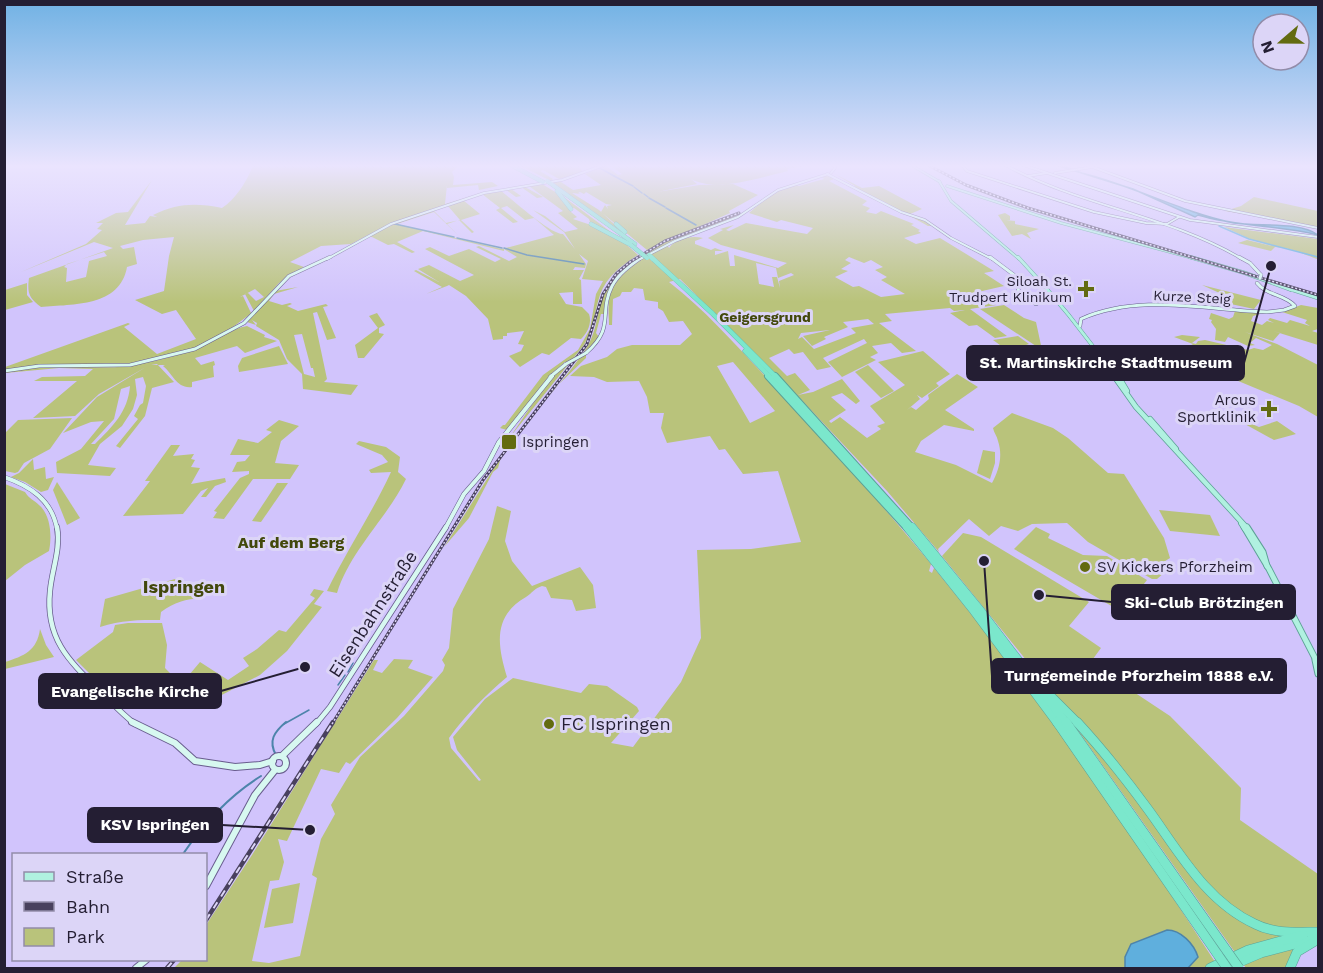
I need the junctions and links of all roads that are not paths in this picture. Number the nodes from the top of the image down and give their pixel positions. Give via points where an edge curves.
1 (430, 210) edge
2 (588, 210) edge
3 (748, 210) edge
4 (899, 210) edge
5 (962, 210) edge
6 (1021, 210) edge
7 (1093, 210) edge
8 (1119, 210) edge
9 (1159, 210) edge
10 (1231, 210) edge
11 (1180, 218) junction
12 (1155, 223) junction
13 (591, 224) dead end
14 (616, 224) dead end
15 (1163, 224) junction
16 (1170, 224) junction
17 (1172, 228) junction
18 (1318, 228) edge
19 (1318, 237) edge
20 (633, 244) junction
21 (1259, 278) junction
22 (1292, 290) junction
23 (1054, 298) junction
24 (1318, 298) edge
25 (1071, 318) junction
26 (1083, 319) junction
27 (1080, 327) junction
28 (1098, 350) junction
29 (1137, 367) dead end
30 (1120, 368) junction
31 (4, 371) edge
32 (1126, 391) junction
33 (1177, 452) junction
34 (4, 477) edge
35 (937, 560) junction
36 (1317, 662) edge
37 (1318, 674) edge
38 (1039, 685) junction
39 (284, 757) junction
40 (273, 766) junction
41 (207, 884) edge
42 (1318, 932) edge
43 (1318, 939) edge
44 (1223, 953) junction
45 (1210, 969) edge
46 (1227, 969) edge
47 (1239, 969) edge
48 (1290, 969) edge

1 - 31 main road via 406,218 289,276 245,322 195,349 122,366 54,365
2 - 20 highway
3 - 39 main road, Eisenbahnstraße, bridge via 679,240 630,266 618,278 610,291 606,330 600,342 549,378 499,442 330,707
4 - 23 main road via 926,220 990,256 1013,273 1017,291 1023,297 1034,303
5 - 23 main road via 1012,250
6 - 21 main road
7 - 12 main road
8 - 12 main road
9 - 11 main road
10 - 18 main road
11 - 15 main road
11 - 16 main road
11 - 19 main road
12 - 15 main road
13 - 20 highway
14 - 20 highway
15 - 16 main road
15 - 17 main road
16 - 17 main road
17 - 21 main road via 1256,264 1262,270
20 - 35 highway, bridge via 740,346
21 - 22 main road
21 - 22 main road
21 - 26 main road, Kurze Steig via 1262,289 1294,303 1293,308 1277,312 1160,303 1110,309
22 - 24 main road
23 - 25 main road
25 - 26 main road, Kurze Steig
25 - 27 main road
25 - 33 main road via 1129,398
26 - 27 main road
27 - 28 main road
28 - 30 main road via 1112,366
28 - 32 main road
29 - 30 main road
30 - 32 main road via 1115,370
32 - 33 main road
33 - 36 main road via 1241,523
34 - 40 main road via 40,495 55,516 59,540 50,614 54,635 68,659 133,723 175,742 195,761 235,767
35 - 38 highway
35 - 44 highway
36 - 37 main road
38 - 42 highway via 1114,766 1222,903 1264,928 1284,933
38 - 44 highway via 1129,809
39 - 40 main road, Eisenbahnstraße
39 - 40 main road, Eisenbahnstraße via 285,765
40 - 41 main road, Eisenbahnstraße
42 - 45 highway via 1248,950
43 - 46 highway via 1261,953
43 - 48 highway via 1297,952
44 - 46 highway, bridge
44 - 47 highway, bridge

